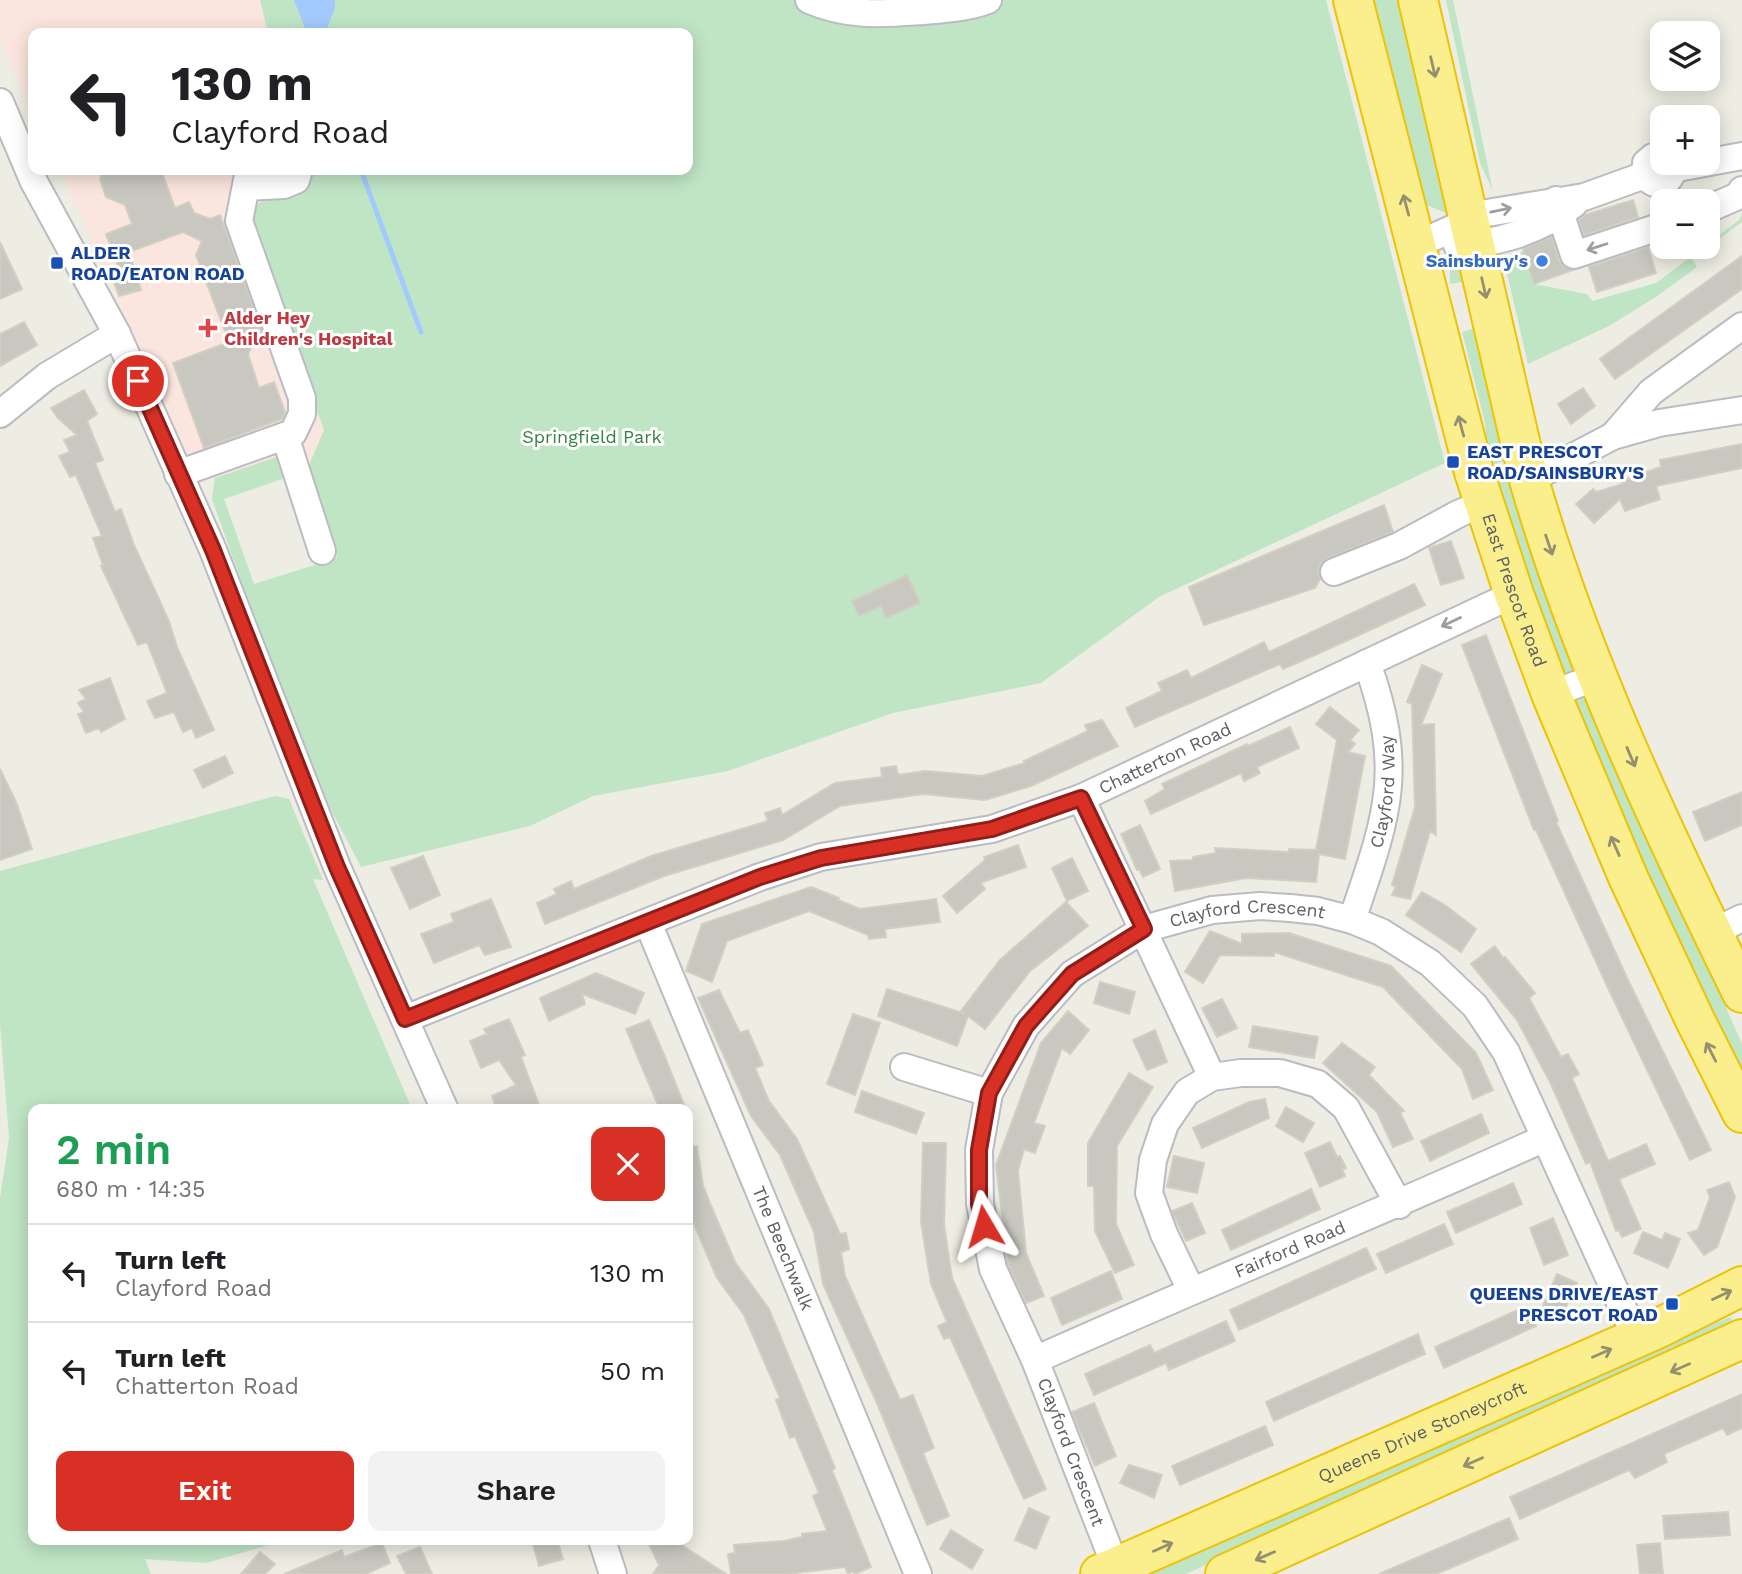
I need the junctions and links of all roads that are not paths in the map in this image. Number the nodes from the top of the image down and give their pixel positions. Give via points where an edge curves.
1 (809, 0) edge
2 (988, 0) edge
3 (1353, 0) edge
4 (1418, 0) edge
5 (933, 5) edge
6 (881, 7) edge
7 (0, 102) edge
8 (1742, 156) edge
9 (1720, 159) edge
10 (28, 168) edge
11 (1650, 171) edge
12 (31, 175) edge
13 (298, 175) edge
14 (248, 178) edge
15 (1742, 190) edge
16 (1720, 204) edge
17 (1559, 207) junction
18 (1650, 230) edge
19 (1471, 232) junction
20 (1416, 245) junction
21 (1742, 326) edge
22 (117, 334) junction
23 (1742, 410) edge
24 (0, 414) edge
25 (285, 436) junction
26 (1614, 436) junction
27 (178, 474) junction
28 (1529, 480) junction
29 (1483, 503) junction
30 (322, 551) dead end
31 (1334, 572) dead end
32 (1514, 594) junction
33 (1367, 663) junction
34 (1597, 677) junction
35 (1551, 694) junction
36 (1081, 798) junction
37 (1352, 920) junction
38 (648, 922) junction
39 (1727, 925) edge
40 (1144, 929) junction
41 (1742, 993) edge
42 (405, 1019) junction
43 (904, 1068) dead end
44 (1212, 1077) junction
45 (989, 1093) junction
46 (442, 1104) edge
47 (1742, 1113) edge
48 (1545, 1138) junction
49 (1399, 1205) junction
50 (1742, 1286) edge
51 (1191, 1290) junction
52 (1636, 1337) junction
53 (1742, 1339) edge
54 (1035, 1360) junction
55 (604, 1545) edge
56 (1108, 1571) edge
57 (613, 1574) edge
58 (918, 1574) edge
59 (1225, 1574) edge

1 - 6 street via 839,10
2 - 5 street via 960,8
20 -> 3 highway, East Prescot Road
4 -> 19 highway
5 - 6 street
7 - 10 street
8 - 9 street
11 - 17 street
12 - 22 street
13 - 14 street via 284,185
14 - 25 street via 239,221 302,398 302,414 293,433
15 - 16 street
18 -> 17 street via 1574,255
17 - 19 street via 1499,210
19 - 20 street
19 -> 28 highway
29 -> 20 highway, East Prescot Road
21 - 26 street via 1651,392
22 - 24 street via 47,376
22 - 27 street
23 - 26 street via 1659,423
25 - 27 street
25 - 30 street
26 - 28 street
27 - 42 street via 213,550 337,867
28 -> 34 highway
29 - 31 street via 1399,546
29 - 32 highway, East Prescot Road
32 -> 33 street, Chatterton Road
32 - 35 highway, East Prescot Road
33 - 36 street, Chatterton Road
33 - 37 street, Clayford Way via 1388,740 1389,791 1379,839
34 - 35 street
34 -> 39 highway via 1648,796
47 -> 35 highway, East Prescot Road via 1628,877
36 - 38 street, Chatterton Road via 992,829 821,858
36 - 40 street
37 - 40 street, Clayford Crescent via 1318,911 1233,907
37 - 48 street, Clayford Crescent via 1430,963 1475,1006 1506,1052
38 - 42 street, Chatterton Road
38 - 58 street, The Beechwalk
39 - 41 highway
40 - 44 street
40 - 45 street, Clayford Crescent via 1072,974 1026,1026
42 - 46 street
43 - 45 street
44 - 49 street via 1280,1073 1318,1084 1346,1108
44 - 51 street via 1187,1092 1165,1124 1153,1160 1149,1193
45 - 54 street, Clayford Crescent via 979,1150 979,1204 993,1269
48 - 49 street, Fairford Road
48 - 52 street, Clayford Crescent
49 - 51 street, Fairford Road
52 -> 50 highway, Queens Drive Stoneycroft
51 - 54 street, Fairford Road
56 -> 52 highway, Queens Drive Stoneycroft
53 -> 59 highway
54 - 56 street, Clayford Crescent
55 - 57 street

